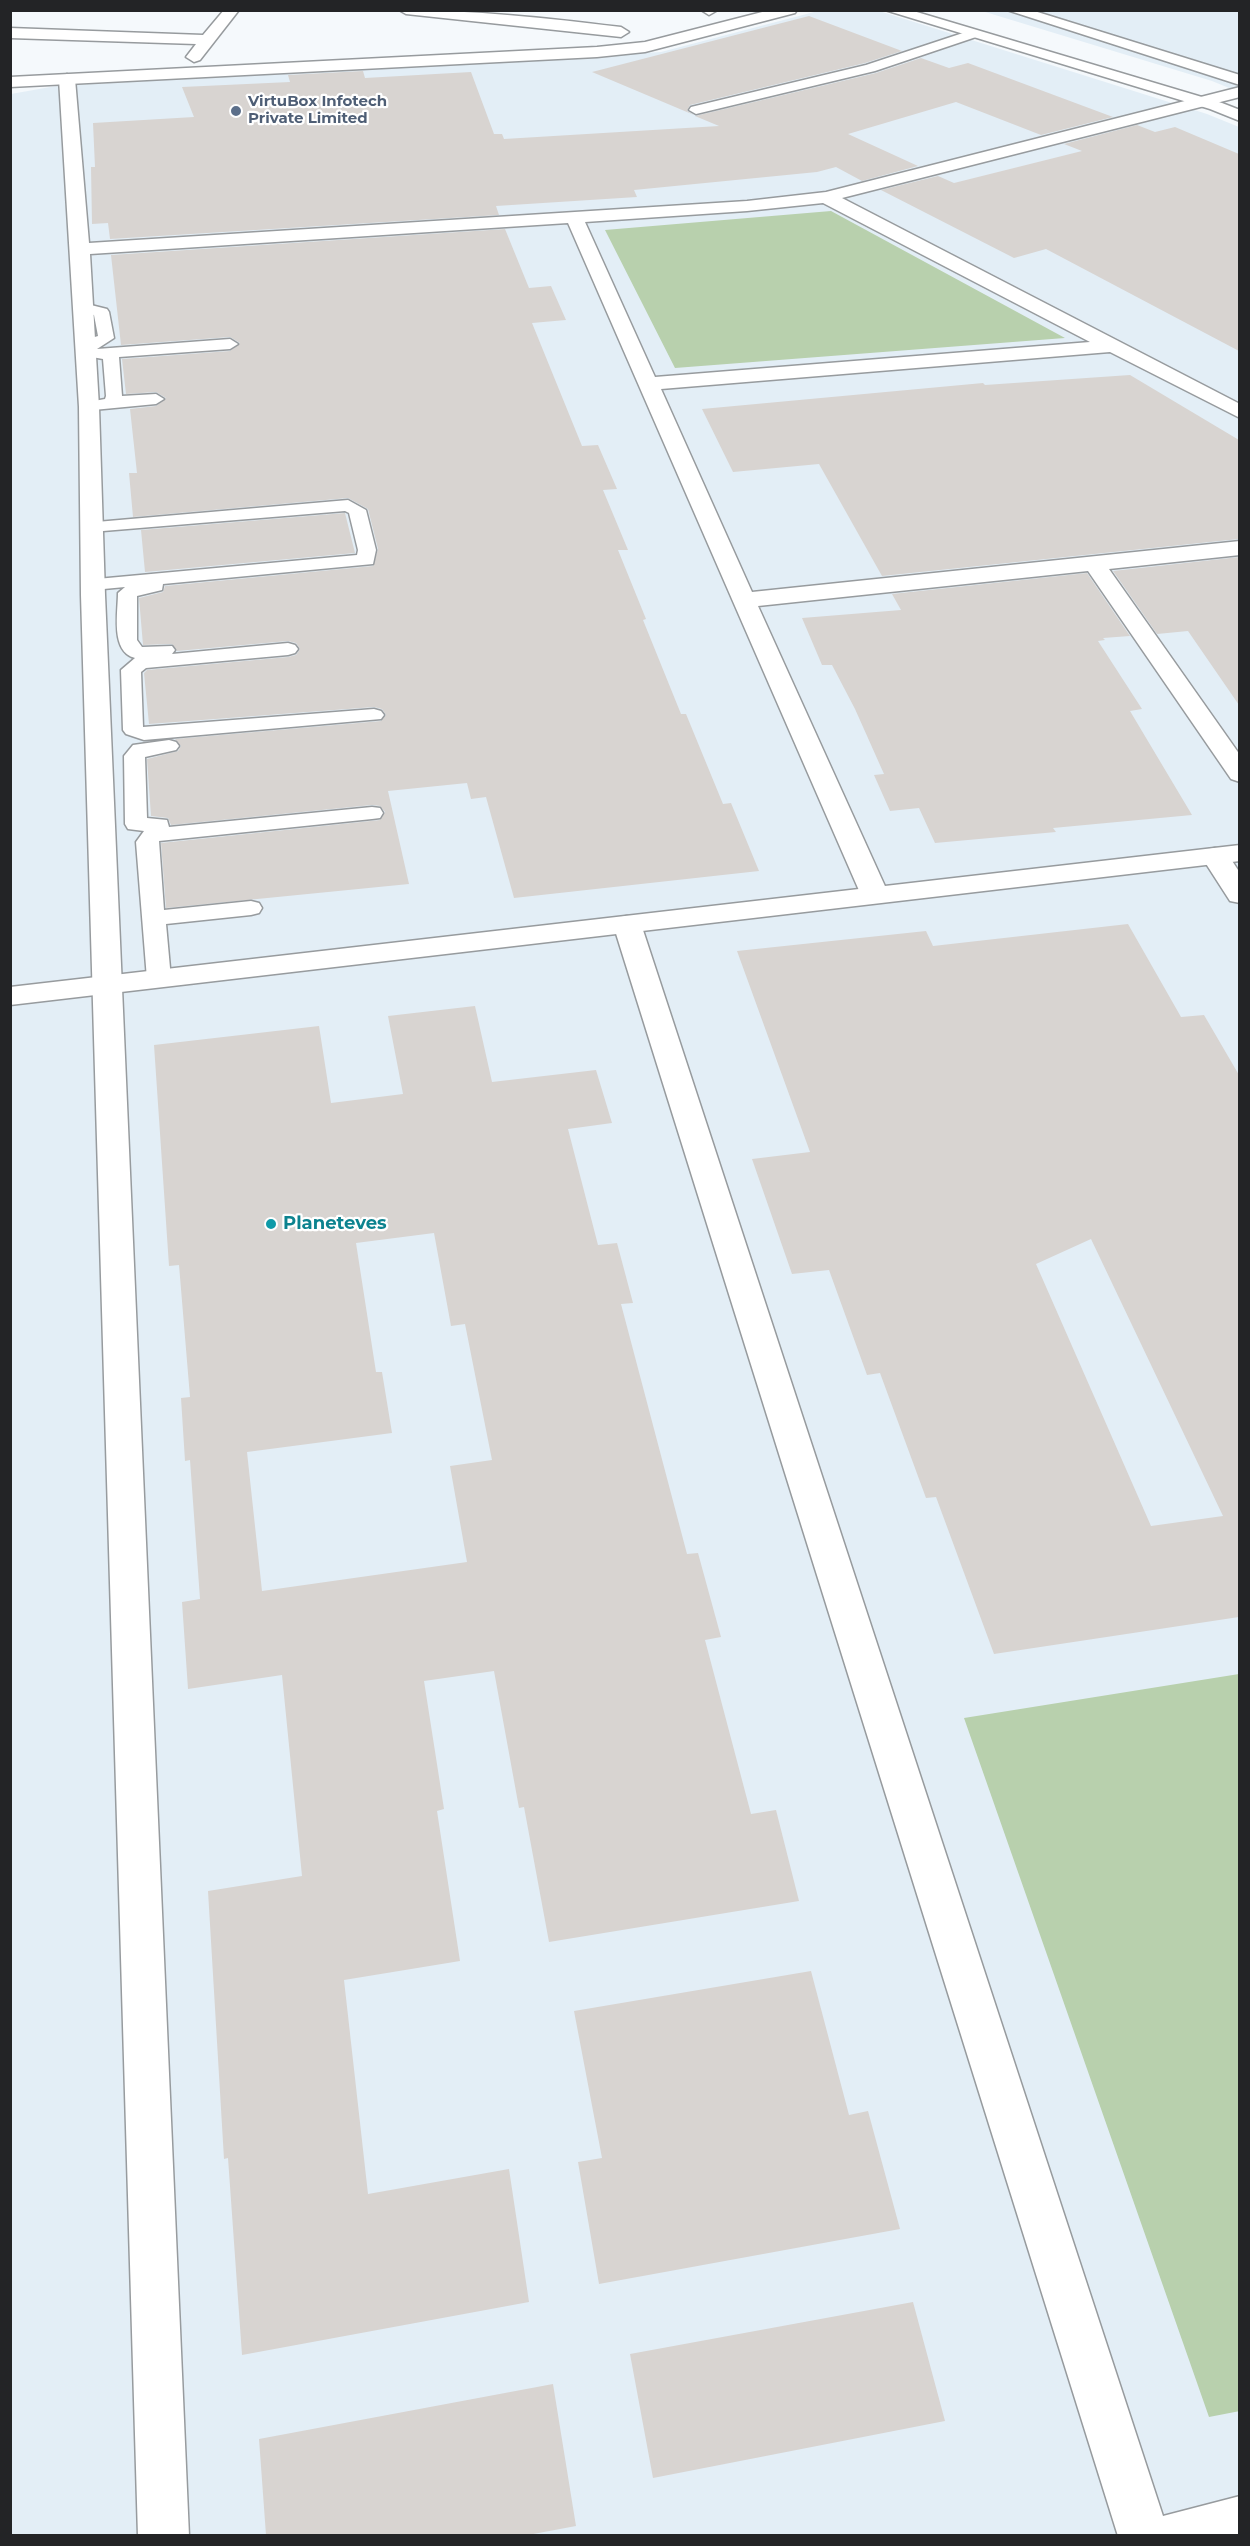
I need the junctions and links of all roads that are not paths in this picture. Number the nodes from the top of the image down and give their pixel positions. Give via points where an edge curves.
1 (232, 10) edge
2 (406, 10) edge
3 (790, 10) edge
4 (892, 10) edge
5 (924, 10) edge
6 (1014, 10) edge
7 (709, 11) edge
8 (526, 15) edge
9 (689, 16) dead end
10 (10, 33) edge
11 (972, 34) junction
12 (536, 38) dead end
13 (205, 40) junction
14 (382, 47) dead end
15 (193, 58) junction
16 (10, 70) edge
17 (67, 79) junction
18 (1239, 80) edge
19 (16, 83) edge
20 (1239, 92) edge
21 (1206, 99) junction
22 (1239, 106) edge
23 (696, 110) dead end
24 (1239, 116) edge
25 (826, 197) junction
26 (574, 218) junction
27 (81, 249) junction
28 (230, 344) dead end
29 (1112, 346) junction
30 (92, 351) junction
31 (648, 384) junction
32 (156, 399) dead end
33 (100, 404) junction
34 (1239, 412) edge
35 (91, 527) junction
36 (1239, 548) edge
37 (1093, 562) junction
38 (306, 573) dead end
39 (93, 590) junction
40 (128, 593) junction
41 (744, 600) junction
42 (189, 649) dead end
43 (288, 649) dead end
44 (106, 652) junction
45 (131, 670) junction
46 (374, 715) dead end
47 (133, 730) junction
48 (99, 746) junction
49 (169, 746) dead end
50 (134, 756) junction
51 (1239, 774) edge
52 (372, 813) dead end
53 (136, 824) junction
54 (159, 825) dead end
55 (101, 827) junction
56 (1227, 855) edge
57 (1239, 895) edge
58 (875, 896) junction
59 (251, 908) dead end
60 (153, 918) junction
61 (627, 924) junction
62 (159, 979) junction
63 (107, 985) junction
64 (10, 996) edge
65 (1239, 2521) edge
66 (164, 2535) edge
67 (1144, 2535) edge
68 (1175, 2535) edge

1 - 13 street
2 - 8 street
3 - 17 street via 635,48
4 - 11 street
5 - 21 street
6 - 18 street
7 - 9 street
8 - 12 street via 626,31
10 - 13 street
11 - 21 street
11 - 23 lane via 910,58
13 - 15 street
14 - 15 street
15 - 16 street
17 - 19 street
17 - 27 street
20 - 21 street
21 - 22 street
21 - 24 street
21 - 25 street
25 - 26 street
25 - 29 street
26 - 27 street
26 - 31 street
27 - 30 street via 83,308
28 - 30 lane
29 - 31 street
29 - 34 street
30 - 33 street
31 - 41 street
32 - 33 lane
33 - 35 street
35 - 39 street
35 - 39 lane via 348,505 357,510 367,550 366,560
36 - 37 street
37 - 41 street
37 - 51 street
38 - 40 lane via 139,587
39 - 40 lane
39 - 44 street
40 - 44 lane
41 - 58 street
42 - 44 lane
43 - 45 lane via 141,663
44 - 45 lane
44 - 48 street
45 - 47 lane
46 - 47 lane via 144,734
47 - 48 lane
48 - 50 lane
48 - 55 street
49 - 50 lane via 140,749
50 - 53 lane
52 - 60 lane via 152,835 147,842
53 - 54 lane
53 - 55 lane
55 - 63 street
56 - 57 street
56 - 58 street
58 - 61 street
59 - 60 lane
60 - 62 lane
61 - 62 street
61 - 67 street
62 - 63 street
63 - 64 street
63 - 66 street
65 - 68 street

